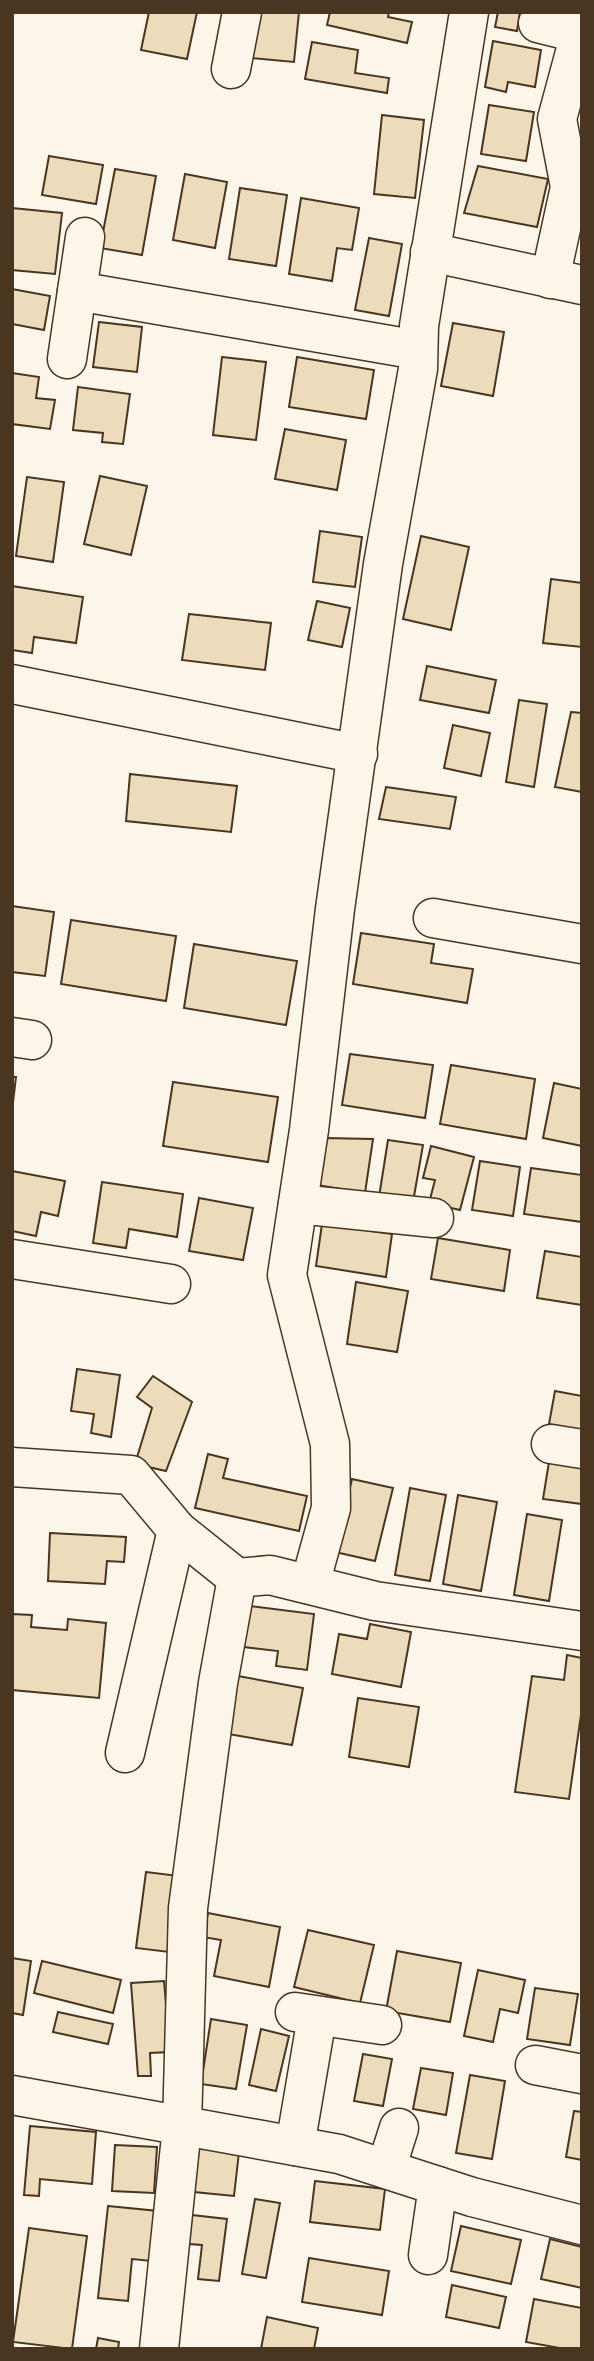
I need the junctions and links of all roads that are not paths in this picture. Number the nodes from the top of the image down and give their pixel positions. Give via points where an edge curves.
1 (242, 12) edge
2 (468, 12) edge
3 (538, 23) dead end
4 (581, 34) edge
5 (231, 69) dead end
6 (85, 237) dead end
7 (430, 252) junction
8 (566, 282) edge
9 (76, 291) junction
10 (418, 350) junction
11 (67, 359) dead end
12 (12, 684) edge
13 (358, 754) junction
14 (433, 918) dead end
15 (582, 944) edge
16 (298, 1204) junction
17 (434, 1218) dead end
18 (12, 1259) edge
19 (171, 1284) dead end
20 (12, 1467) edge
21 (177, 1530) junction
22 (237, 1578) junction
23 (310, 1584) junction
24 (582, 1632) edge
25 (125, 1753) dead end
26 (382, 2025) dead end
27 (535, 2065) dead end
28 (582, 2074) edge
29 (12, 2095) edge
30 (182, 2127) junction
31 (399, 2128) dead end
32 (295, 2146) junction
33 (386, 2169) junction
34 (438, 2186) junction
35 (582, 2225) edge
36 (428, 2255) dead end
37 (159, 2349) edge

1 - 5 street
2 - 7 street
3 - 4 street
4 - 8 street via 556,119 570,187
6 - 9 street
7 - 8 street
7 - 10 street
9 - 10 street
9 - 11 street
10 - 13 street
12 - 13 street
13 - 16 street
14 - 15 street
16 - 17 street
16 - 23 street via 287,1275 330,1444 331,1508
18 - 19 street
20 - 21 street via 131,1475
21 - 22 street
21 - 25 street
22 - 23 street via 270,1575
22 - 30 street via 188,1908
23 - 24 street via 375,1601
26 - 32 street via 306,2014
27 - 28 street
29 - 30 street
30 - 32 street
30 - 37 street
31 - 33 street
32 - 33 street
33 - 34 street
34 - 35 street
34 - 36 street

